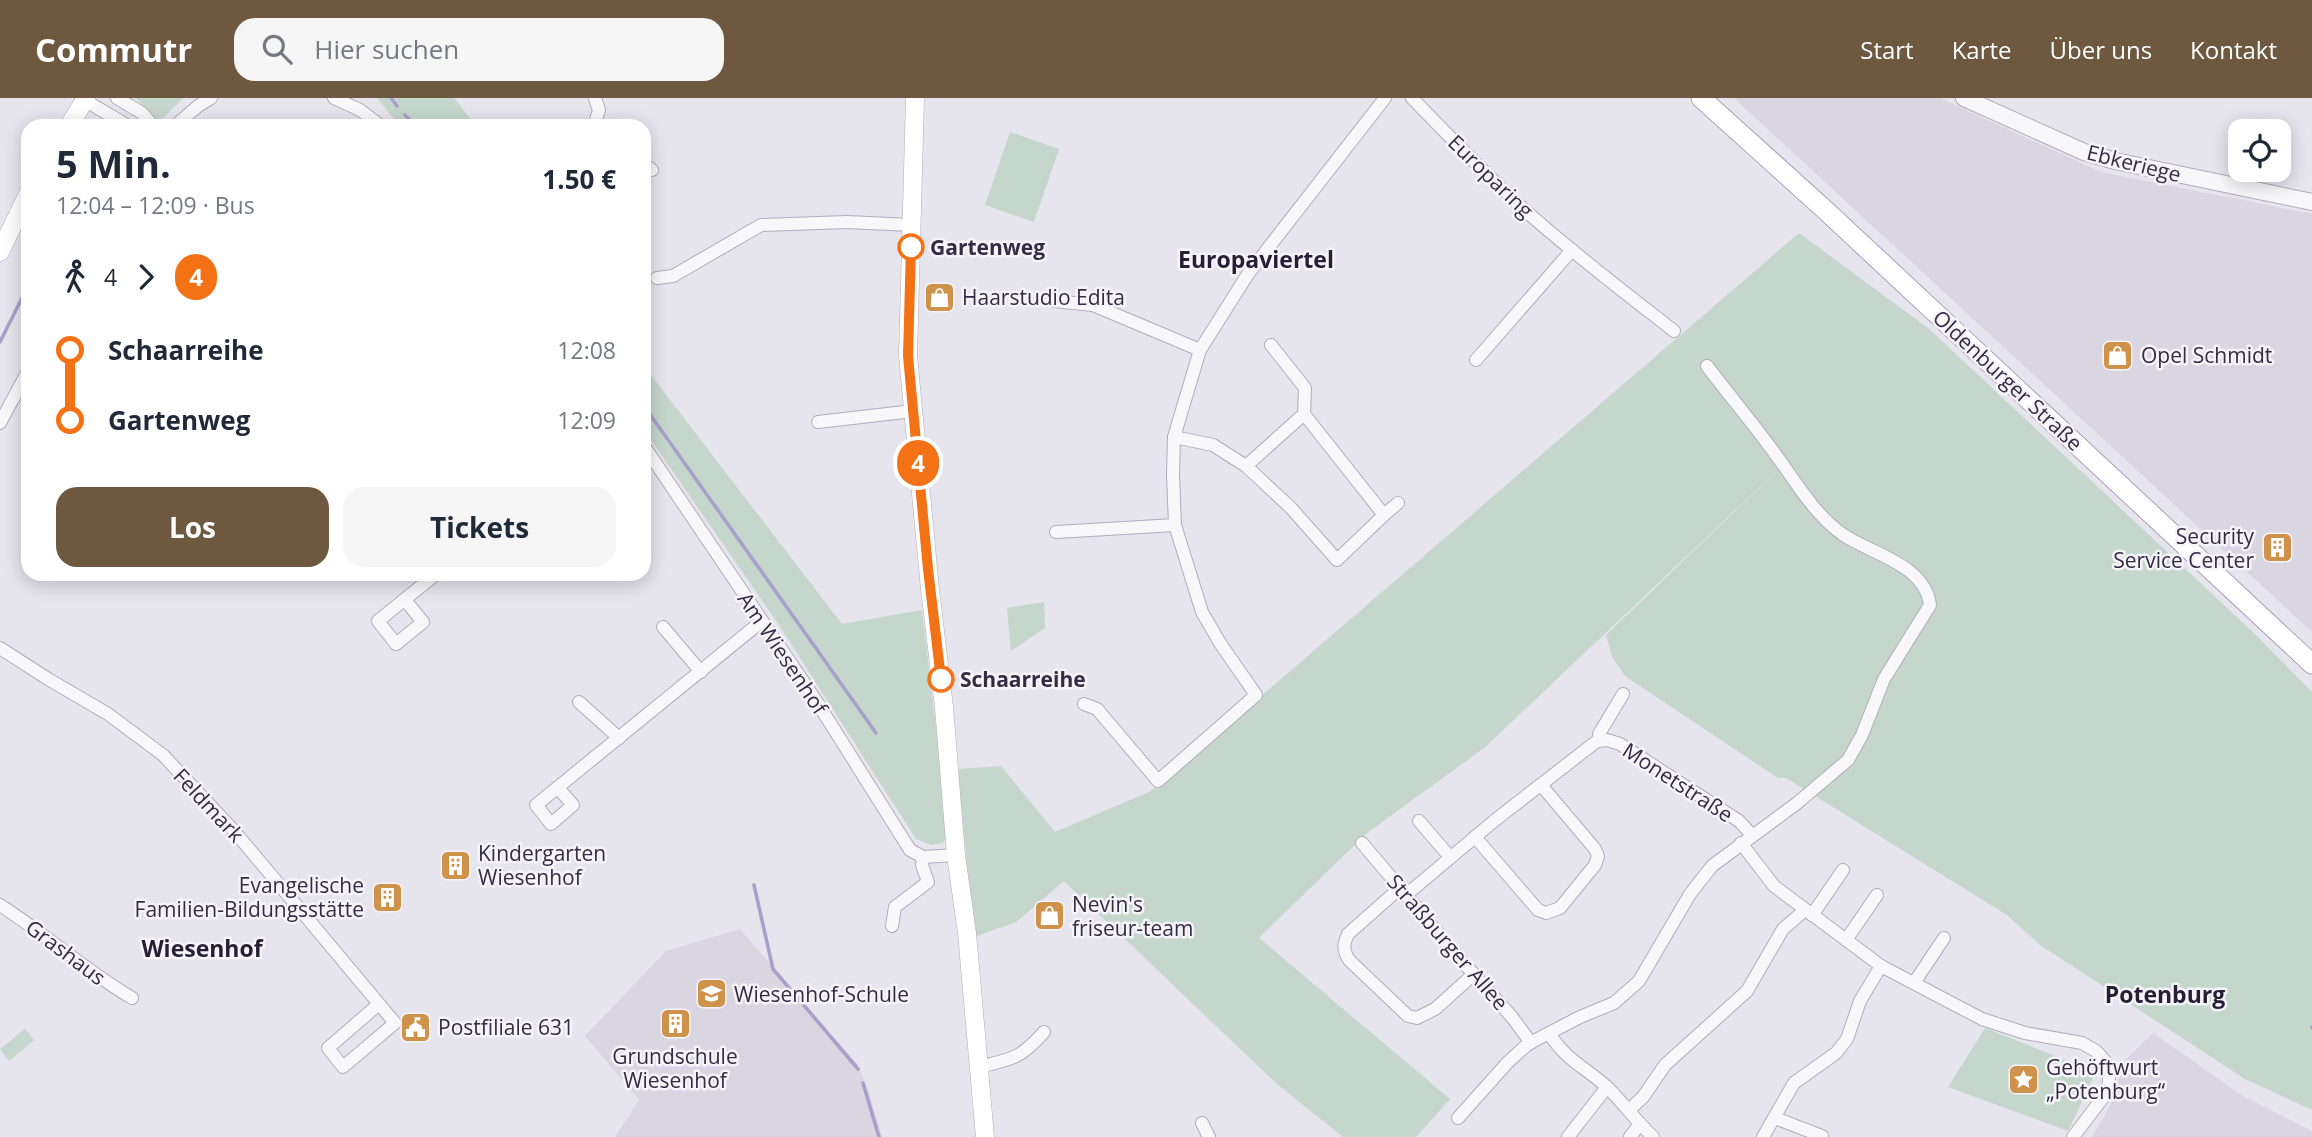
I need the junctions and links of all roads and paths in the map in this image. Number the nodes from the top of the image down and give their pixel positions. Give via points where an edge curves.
1 (117, 98) edge
2 (211, 98) edge
3 (334, 98) edge
4 (594, 98) edge
5 (915, 98) edge
6 (1385, 98) edge
7 (1412, 98) edge
8 (1701, 98) edge
9 (1964, 98) edge
10 (81, 99) edge
11 (64, 119) edge
12 (72, 119) edge
13 (116, 119) edge
14 (147, 119) edge
15 (183, 119) edge
16 (372, 119) edge
17 (596, 119) edge
18 (2312, 202) edge
19 (21, 210) edge
20 (911, 225) junction
21 (3, 246) edge
22 (1572, 250) junction
23 (657, 278) dead end
24 (1054, 301) dead end
25 (1674, 331) dead end
26 (1271, 345) dead end
27 (1200, 350) junction
28 (1476, 360) dead end
29 (1707, 366) dead end
30 (21, 384) edge
31 (913, 411) junction
32 (1304, 414) junction
33 (818, 422) dead end
34 (0, 424) edge
35 (1174, 437) junction
36 (651, 456) edge
37 (1246, 466) junction
38 (1398, 503) dead end
39 (1384, 515) junction
40 (1175, 525) junction
41 (1056, 532) dead end
42 (428, 581) edge
43 (405, 600) dead end
44 (762, 621) junction
45 (663, 627) dead end
46 (0, 648) edge
47 (2312, 664) edge
48 (701, 672) junction
49 (1623, 694) dead end
50 (579, 702) dead end
51 (1084, 704) dead end
52 (620, 738) junction
53 (1599, 741) junction
54 (1541, 785) junction
55 (558, 788) dead end
56 (1419, 821) dead end
57 (1752, 835) junction
58 (1475, 837) junction
59 (1362, 843) dead end
60 (1741, 843) junction
61 (956, 855) junction
62 (923, 857) junction
63 (1450, 858) junction
64 (1843, 870) dead end
65 (1403, 891) junction
66 (1877, 895) dead end
67 (0, 905) edge
68 (1808, 913) junction
69 (892, 926) dead end
70 (1944, 938) dead end
71 (1846, 940) junction
72 (1881, 966) junction
73 (1474, 974) junction
74 (1914, 983) junction
75 (132, 998) dead end
76 (379, 1004) junction
77 (1044, 1032) dead end
78 (1549, 1033) junction
79 (1531, 1043) junction
80 (979, 1067) junction
81 (1607, 1087) junction
82 (1629, 1110) junction
83 (1458, 1118) dead end
84 (1775, 1118) junction
85 (1202, 1123) dead end
86 (1640, 1124) junction
87 (1822, 1136) edge
88 (985, 1137) edge
89 (1209, 1137) edge
90 (1568, 1137) edge
91 (1630, 1137) edge
92 (1653, 1137) edge
93 (1763, 1137) edge
94 (2073, 1137) edge

1 - 14 street
2 - 15 street
3 - 16 street
4 - 17 street via 599,110
5 - 20 main road
6 - 27 street via 1248,274
7 - 22 street, Europaring
8 - 47 main road, Oldenburger Straße
9 - 18 street, Ebkeriege via 2084,152
10 - 11 main road
10 - 12 main road
10 - 13 street
19 - 21 main road
20 - 23 street via 761,225 673,276
20 - 31 main road via 908,349
22 - 25 street, Europaring
22 - 28 street
24 - 27 street via 1093,305
26 - 32 street via 1305,388
27 - 35 street
29 - 57 street via 1823,517 1842,534 1902,566 1928,593 1930,605 1884,679 1847,760
30 - 34 street
31 - 33 street
31 - 61 main road
32 - 37 street
32 - 39 street
35 - 37 street via 1213,445
35 - 40 street
36 - 44 street, Am Wiesenhof
37 - 39 street via 1337,560
38 - 39 street
40 - 41 street
40 - 51 street via 1202,612 1256,695 1158,781 1097,709
42 - 43 street
44 - 48 street
44 - 62 street, Am Wiesenhof via 910,850
45 - 48 street
46 - 76 street, Feldmark via 108,714 163,755 221,816
48 - 52 street
49 - 53 street, Monetstraße
50 - 52 street
52 - 55 street
53 - 54 street, Monetstraße
53 - 57 street, Monetstraße via 1620,744 1739,821
54 - 58 street, Monetstraße
54 - 58 street via 1598,856 1560,908 1546,913 1538,910
56 - 63 street
57 - 60 street
58 - 63 street, Monetstraße
59 - 65 street, Straßburger Allee
60 - 68 street via 1774,886
60 - 78 street via 1712,866 1690,894 1639,981 1614,1003
61 - 62 street
61 - 80 main road
62 - 69 street via 928,882 895,907
63 - 65 street, Monetstraße
64 - 68 street
65 - 73 street, Straßburger Allee
65 - 73 street, Monetstraße via 1348,934 1343,944 1349,960 1408,1016 1417,1018 1435,1009
66 - 71 street
67 - 75 street, Grashaus
68 - 71 street
68 - 82 street via 1783,929 1747,991 1665,1065
70 - 74 street
71 - 72 street
72 - 74 street
72 - 84 street via 1860,1001 1847,1039 1836,1053 1794,1083
73 - 79 street, Straßburger Allee
74 - 94 street via 1982,1019 2025,1033 2082,1043 2096,1051 2105,1061 2108,1091
76 - 76 street, Feldmark via 396,1023 343,1067 328,1048
77 - 80 street via 1016,1059
78 - 79 street
78 - 81 street via 1571,1061
79 - 83 street
80 - 88 main road
81 - 82 street
81 - 90 street
82 - 86 street
84 - 87 street
84 - 93 street
85 - 89 street
86 - 91 street
86 - 92 street

